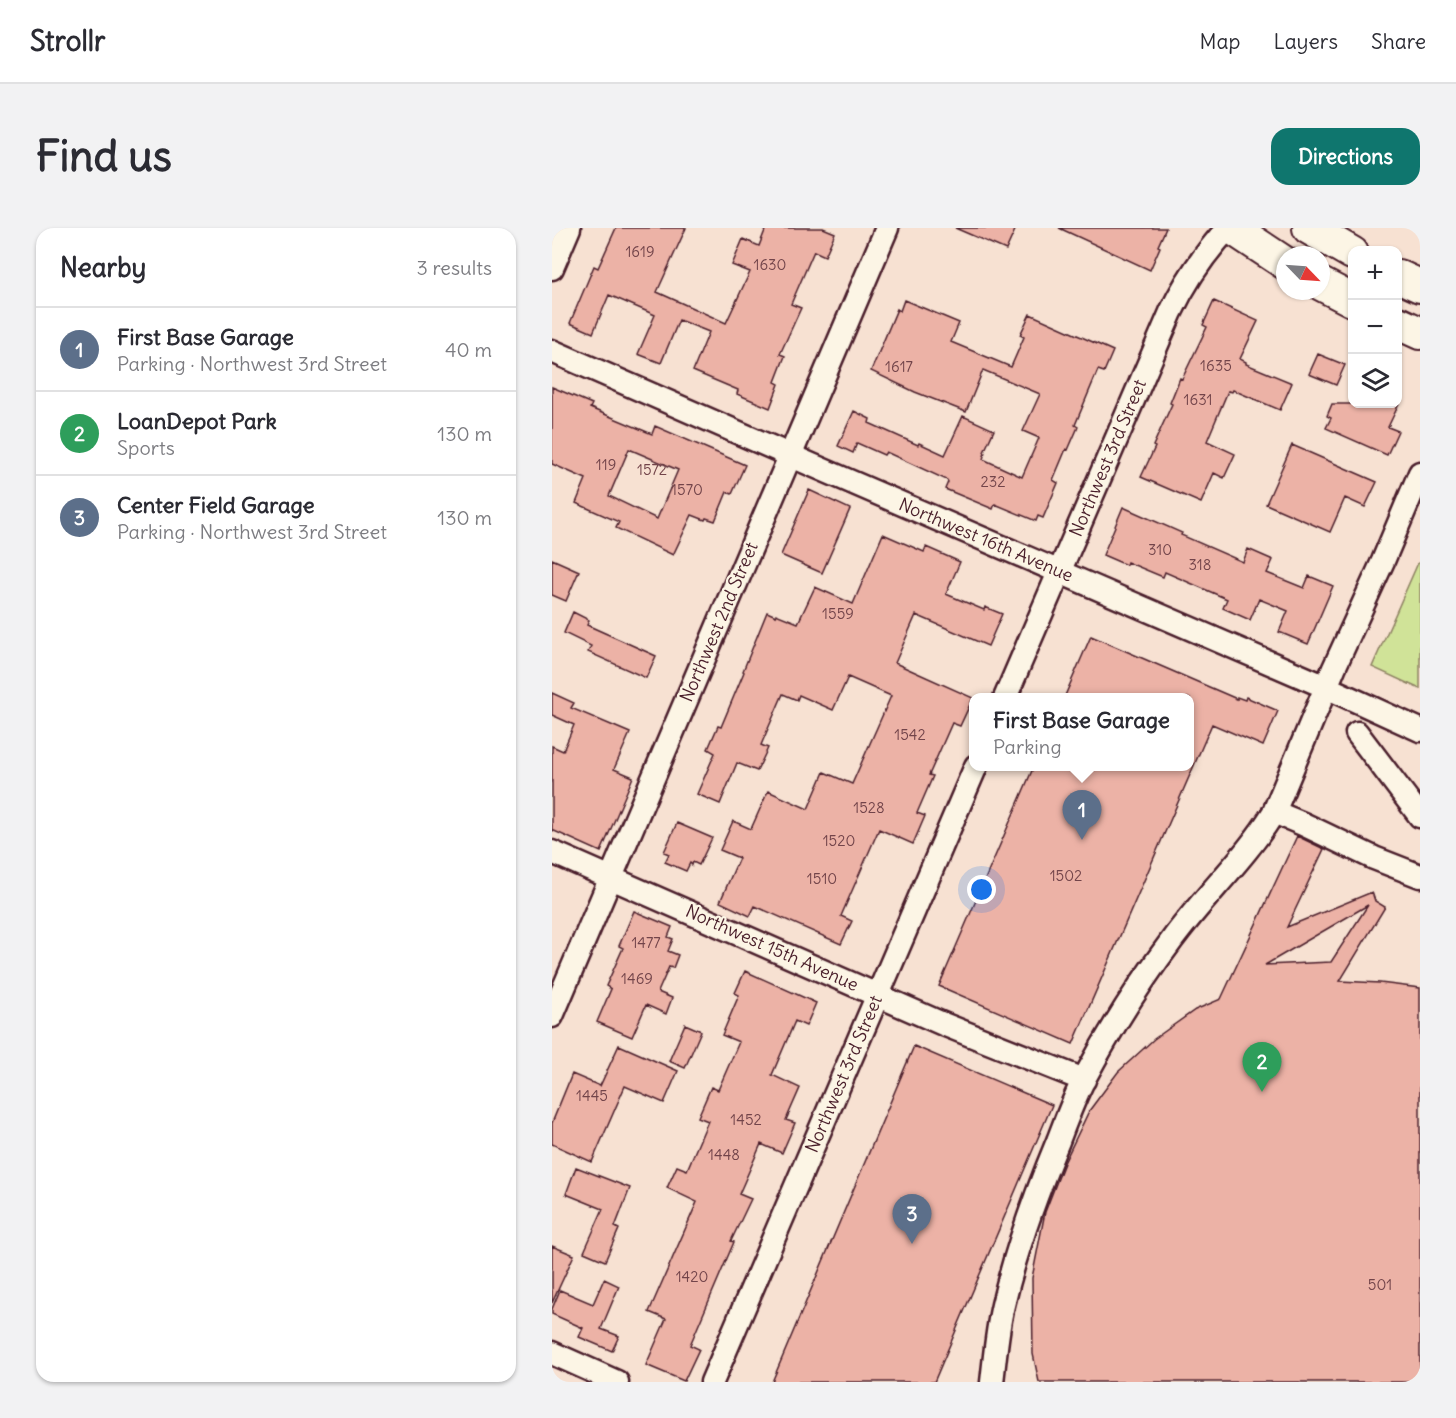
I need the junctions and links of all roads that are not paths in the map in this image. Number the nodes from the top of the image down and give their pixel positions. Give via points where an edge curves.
1 (569, 228) edge
2 (887, 228) edge
3 (1230, 228) edge
4 (1310, 228) edge
5 (1348, 250) edge
6 (1276, 256) edge
7 (552, 268) edge
8 (1402, 278) edge
9 (1420, 286) edge
10 (1330, 288) edge
11 (1348, 298) edge
12 (1402, 325) edge
13 (1420, 333) edge
14 (552, 351) edge
15 (791, 455) junction
16 (1420, 474) edge
17 (1059, 572) junction
18 (1326, 687) junction
19 (1007, 693) edge
20 (1420, 730) edge
21 (1357, 733) dead end
22 (974, 771) edge
23 (1274, 812) junction
24 (1420, 816) edge
25 (552, 852) edge
26 (1420, 876) edge
27 (610, 878) junction
28 (879, 995) junction
29 (552, 1016) edge
30 (1084, 1080) junction
31 (552, 1353) edge
32 (617, 1382) edge
33 (712, 1382) edge
34 (992, 1382) edge

1 - 7 street
2 - 15 street, Northwest 2nd Street
3 - 6 main road
3 - 17 street, Northwest 3rd Street via 1202,257 1180,292
4 - 5 main road
8 - 9 main road
10 - 11 main road
12 - 13 main road
14 - 15 street, Northwest 16th Avenue
15 - 17 street, Northwest 16th Avenue
15 - 27 street, Northwest 2nd Street
16 - 18 street
17 - 18 street, Northwest 16th Avenue
17 - 19 street, Northwest 3rd Street
18 - 20 street, Northwest 16th Avenue
18 - 23 street
21 - 24 street
22 - 28 street, Northwest 3rd Street
23 - 26 street
23 - 30 street via 1147,974
25 - 27 street, Northwest 15th Avenue
27 - 28 street, Northwest 15th Avenue
27 - 29 street, Northwest 2nd Street
28 - 30 street, Northwest 15th Avenue
28 - 33 street, Northwest 3rd Street
30 - 34 street via 1052,1155 1016,1258 1003,1307
31 - 32 street

